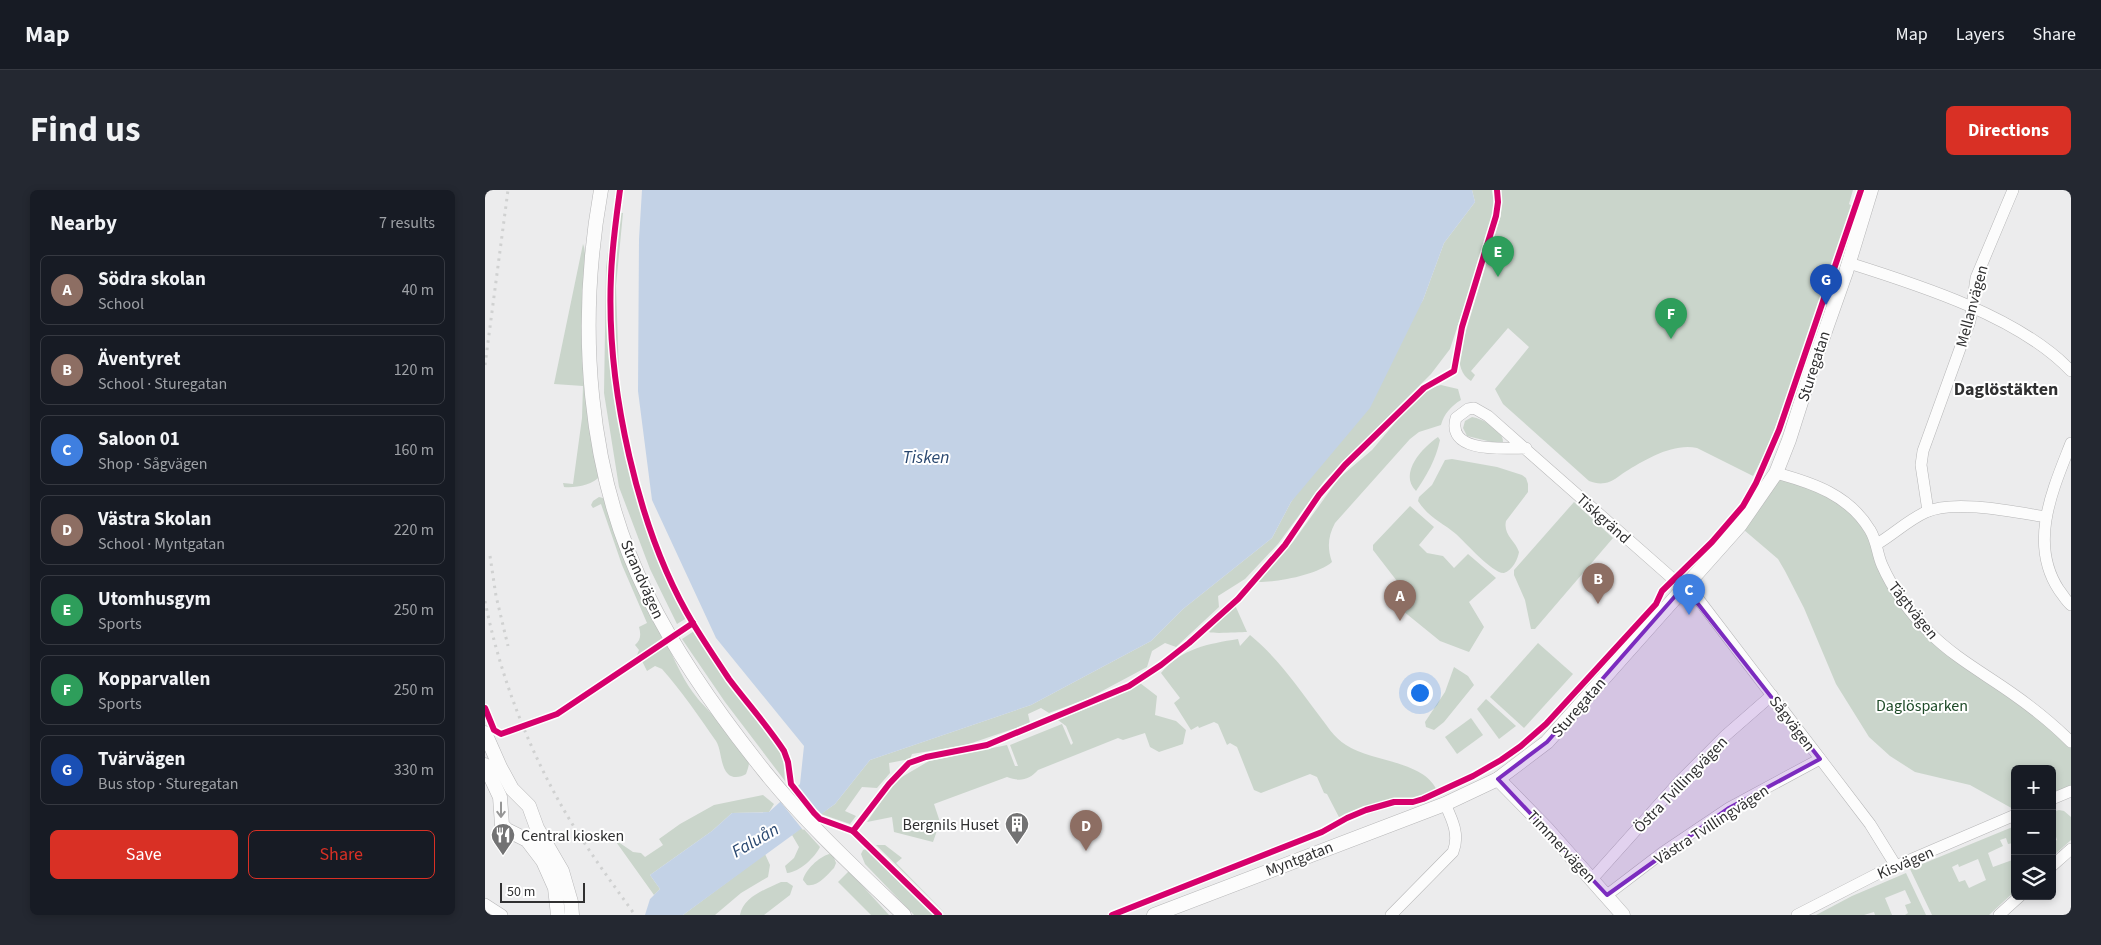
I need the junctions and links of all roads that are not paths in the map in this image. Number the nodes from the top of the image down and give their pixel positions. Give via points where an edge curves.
1 (601, 190) edge
2 (1871, 190) edge
3 (2013, 190) edge
4 (1849, 263) junction
5 (1971, 308) junction
6 (2071, 371) edge
7 (2071, 443) edge
8 (1526, 448) junction
9 (1776, 473) junction
10 (1928, 511) junction
11 (2046, 517) junction
12 (1877, 544) junction
13 (1685, 586) junction
14 (2071, 605) edge
15 (1772, 695) junction
16 (485, 733) edge
17 (2071, 742) edge
18 (1820, 759) junction
19 (485, 765) edge
20 (1498, 779) junction
21 (1445, 804) junction
22 (532, 814) junction
23 (2011, 817) edge
24 (511, 832) junction
25 (2071, 849) edge
26 (2056, 862) edge
27 (1896, 866) junction
28 (1593, 878) junction
29 (1607, 895) junction
30 (2016, 900) edge
31 (485, 904) edge
32 (502, 915) edge
33 (558, 915) edge
34 (572, 915) edge
35 (904, 915) edge
36 (1154, 915) edge
37 (1391, 915) edge
38 (1623, 915) edge
39 (1797, 915) edge
40 (1999, 915) edge

1 - 35 street, Strandvägen via 588,320 598,434 614,506 647,594 675,646 766,773 813,825
2 - 4 street, Sturegatan
3 - 5 street, Mellanvägen via 1976,278
4 - 5 street
4 - 9 street, Sturegatan
5 - 6 street via 2026,336
5 - 10 street, Mellanvägen via 1970,321 1922,457 1921,471
7 - 11 street via 2052,491
8 - 8 street, Tiskgränd via 1481,447 1461,440 1455,431 1456,418 1468,409 1481,411
8 - 13 street, Tiskgränd via 1673,579
9 - 12 street, Tägtvägen via 1805,481 1844,500 1870,528
9 - 13 street, Sturegatan via 1740,526
10 - 11 street via 1968,507
10 - 12 street
11 - 14 street via 2045,544 2049,569 2054,582
12 - 17 street, Tägtvägen via 1893,586 1930,633 1967,664 2040,714
13 - 15 street, Sågvägen
13 - 20 street, Sturegatan via 1547,742
15 - 18 street, Sågvägen
15 - 28 street, Östra Tvillingvägen via 1679,782
16 - 22 street via 512,789 529,806
18 - 27 street, Sågvägen via 1870,824
18 - 29 street, Västra Tvillingvägen via 1729,808
19 -> 24 street via 500,797 501,821
20 - 21 street, Sturegatan
20 - 28 street, Timmervägen
21 - 36 street, Myntgatan
21 - 37 street via 1455,829 1453,852
22 - 24 street via 527,828
22 - 34 street via 562,872
23 - 27 street, Kisvägen
24 - 33 street via 527,840 543,861 555,888
25 - 26 street
27 - 39 street, Kisvägen
28 - 29 street, Timmervägen
29 - 38 street, Timmervägen
30 - 40 street
31 - 32 street

